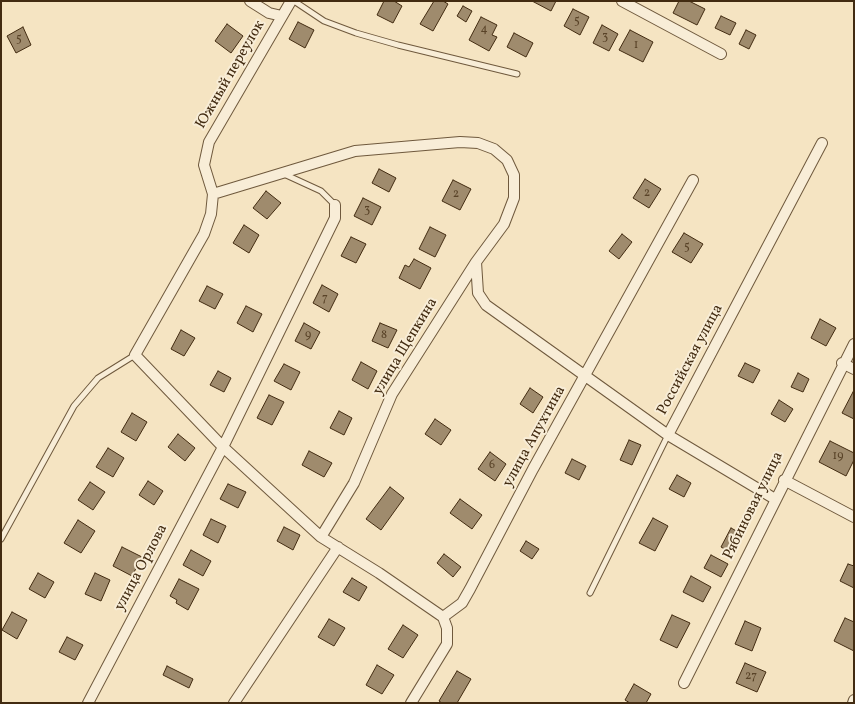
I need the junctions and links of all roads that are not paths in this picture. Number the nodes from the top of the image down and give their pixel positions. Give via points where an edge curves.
1 (250, 1) edge
2 (293, 1) edge
3 (622, 1) edge
4 (282, 16) junction
5 (721, 54) dead end
6 (517, 74) dead end
7 (822, 143) dead end
8 (281, 173) junction
9 (693, 180) dead end
10 (213, 194) junction
11 (335, 205) joint
12 (476, 262) junction
13 (854, 344) edge
14 (135, 355) junction
15 (842, 363) junction
16 (854, 369) edge
17 (585, 376) junction
18 (668, 434) junction
19 (223, 447) junction
20 (784, 480) junction
21 (775, 499) junction
22 (854, 517) edge
23 (321, 537) junction
24 (1, 539) edge
25 (338, 547) junction
26 (590, 593) dead end
27 (443, 617) junction
28 (684, 683) dead end
29 (88, 703) edge
30 (234, 703) edge
31 (411, 703) edge

1 - 4 street via 269,13
2 - 4 street, Южный переулок
2 - 6 lane via 324,21 356,33
3 - 5 street
4 - 10 street, Южный переулок via 209,142 204,164
7 - 18 street, Российская улица
8 - 10 street
8 - 11 lane via 321,191
8 - 12 street, улица Щепкина via 356,151 460,142 478,143 494,149 507,160 514,175 514,198 504,224
9 - 17 street, улица Апухтина
10 - 14 street, Южный переулок via 204,234
11 - 19 street, улица Орлова via 335,218
12 - 17 street via 478,293 486,305
12 - 23 street, улица Щепкина via 392,394 354,483
13 - 15 street, Рябиновая улица
14 - 19 street
14 - 24 lane via 98,378 74,406
15 - 16 street
15 - 20 street, Рябиновая улица
17 - 18 street
17 - 27 street, улица Апухтина via 462,603
18 - 21 street
18 - 26 lane, Российская улица
19 - 23 street
19 - 29 street, улица Орлова
20 - 21 street, Рябиновая улица
20 - 22 street
21 - 28 street, Рябиновая улица
23 - 25 street
25 - 27 street
25 - 30 street
27 - 31 street via 447,644

